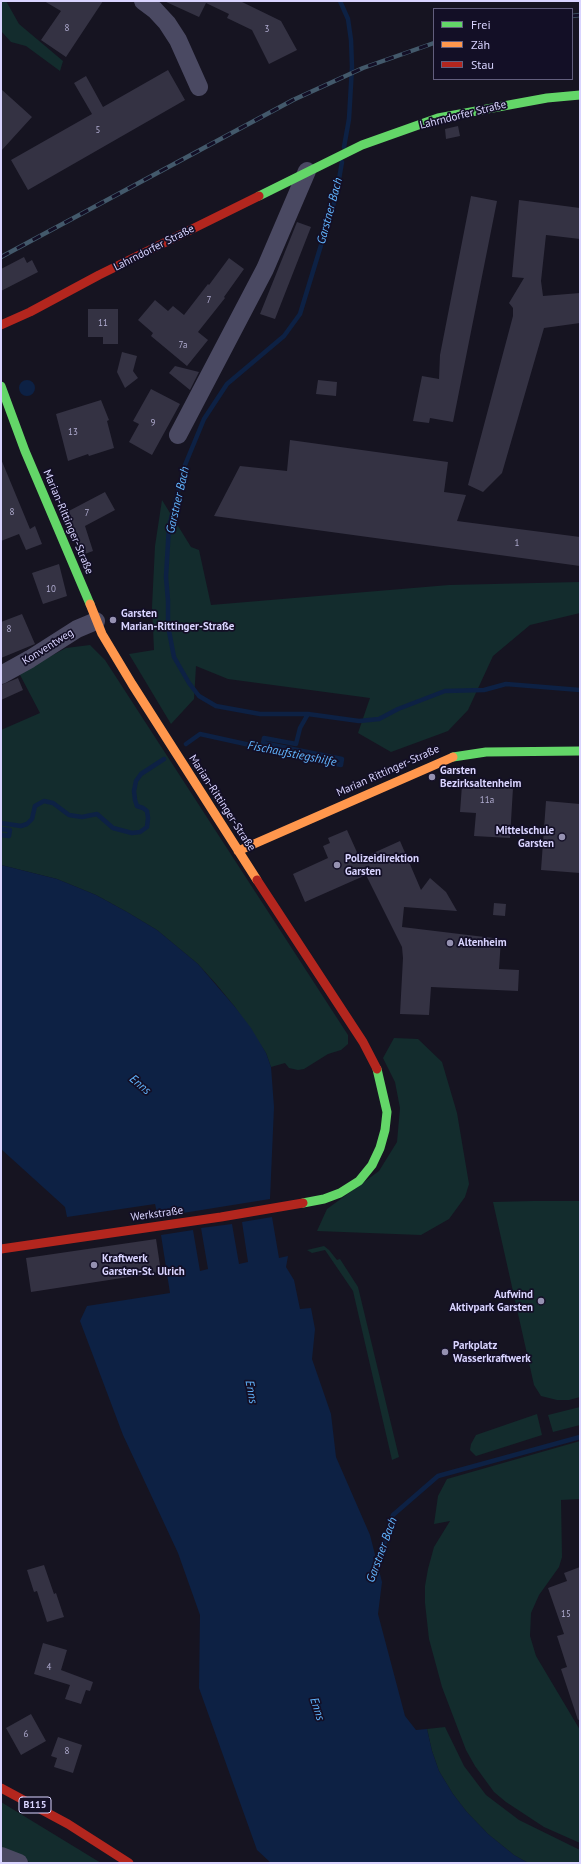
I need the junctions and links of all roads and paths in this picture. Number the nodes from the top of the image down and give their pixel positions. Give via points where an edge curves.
1 (143, 1) edge
2 (199, 87) dead end
3 (580, 95) edge
4 (312, 169) junction
5 (1, 325) edge
6 (1, 386) edge
7 (178, 435) dead end
8 (96, 621) junction
9 (1, 675) edge
10 (580, 751) edge
11 (238, 851) junction
12 (317, 1201) joint
13 (1, 1249) edge
14 (1, 1788) edge
15 (1, 1856) edge
16 (19, 1863) edge
17 (129, 1863) edge

1 - 2 street via 167,23 178,40
3 - 4 street, Lahrndorfer Straße via 547,98 438,118 362,145
4 - 5 street, Lahrndorfer Straße
4 - 7 street via 265,269
6 - 8 street, Marian-Rittinger-Straße
8 - 9 street, Konventweg via 77,629
8 - 11 street, Marian-Rittinger-Straße via 132,684
10 - 11 street, Marian Rittinger-Straße via 486,752 449,757
11 - 12 street, Marian-Rittinger-Straße via 363,1042 377,1069 384,1090 387,1112 385,1130 372,1165 359,1181 340,1193
12 - 13 street, Werkstraße
14 - 17 street, B115 via 68,1824
15 - 16 street

